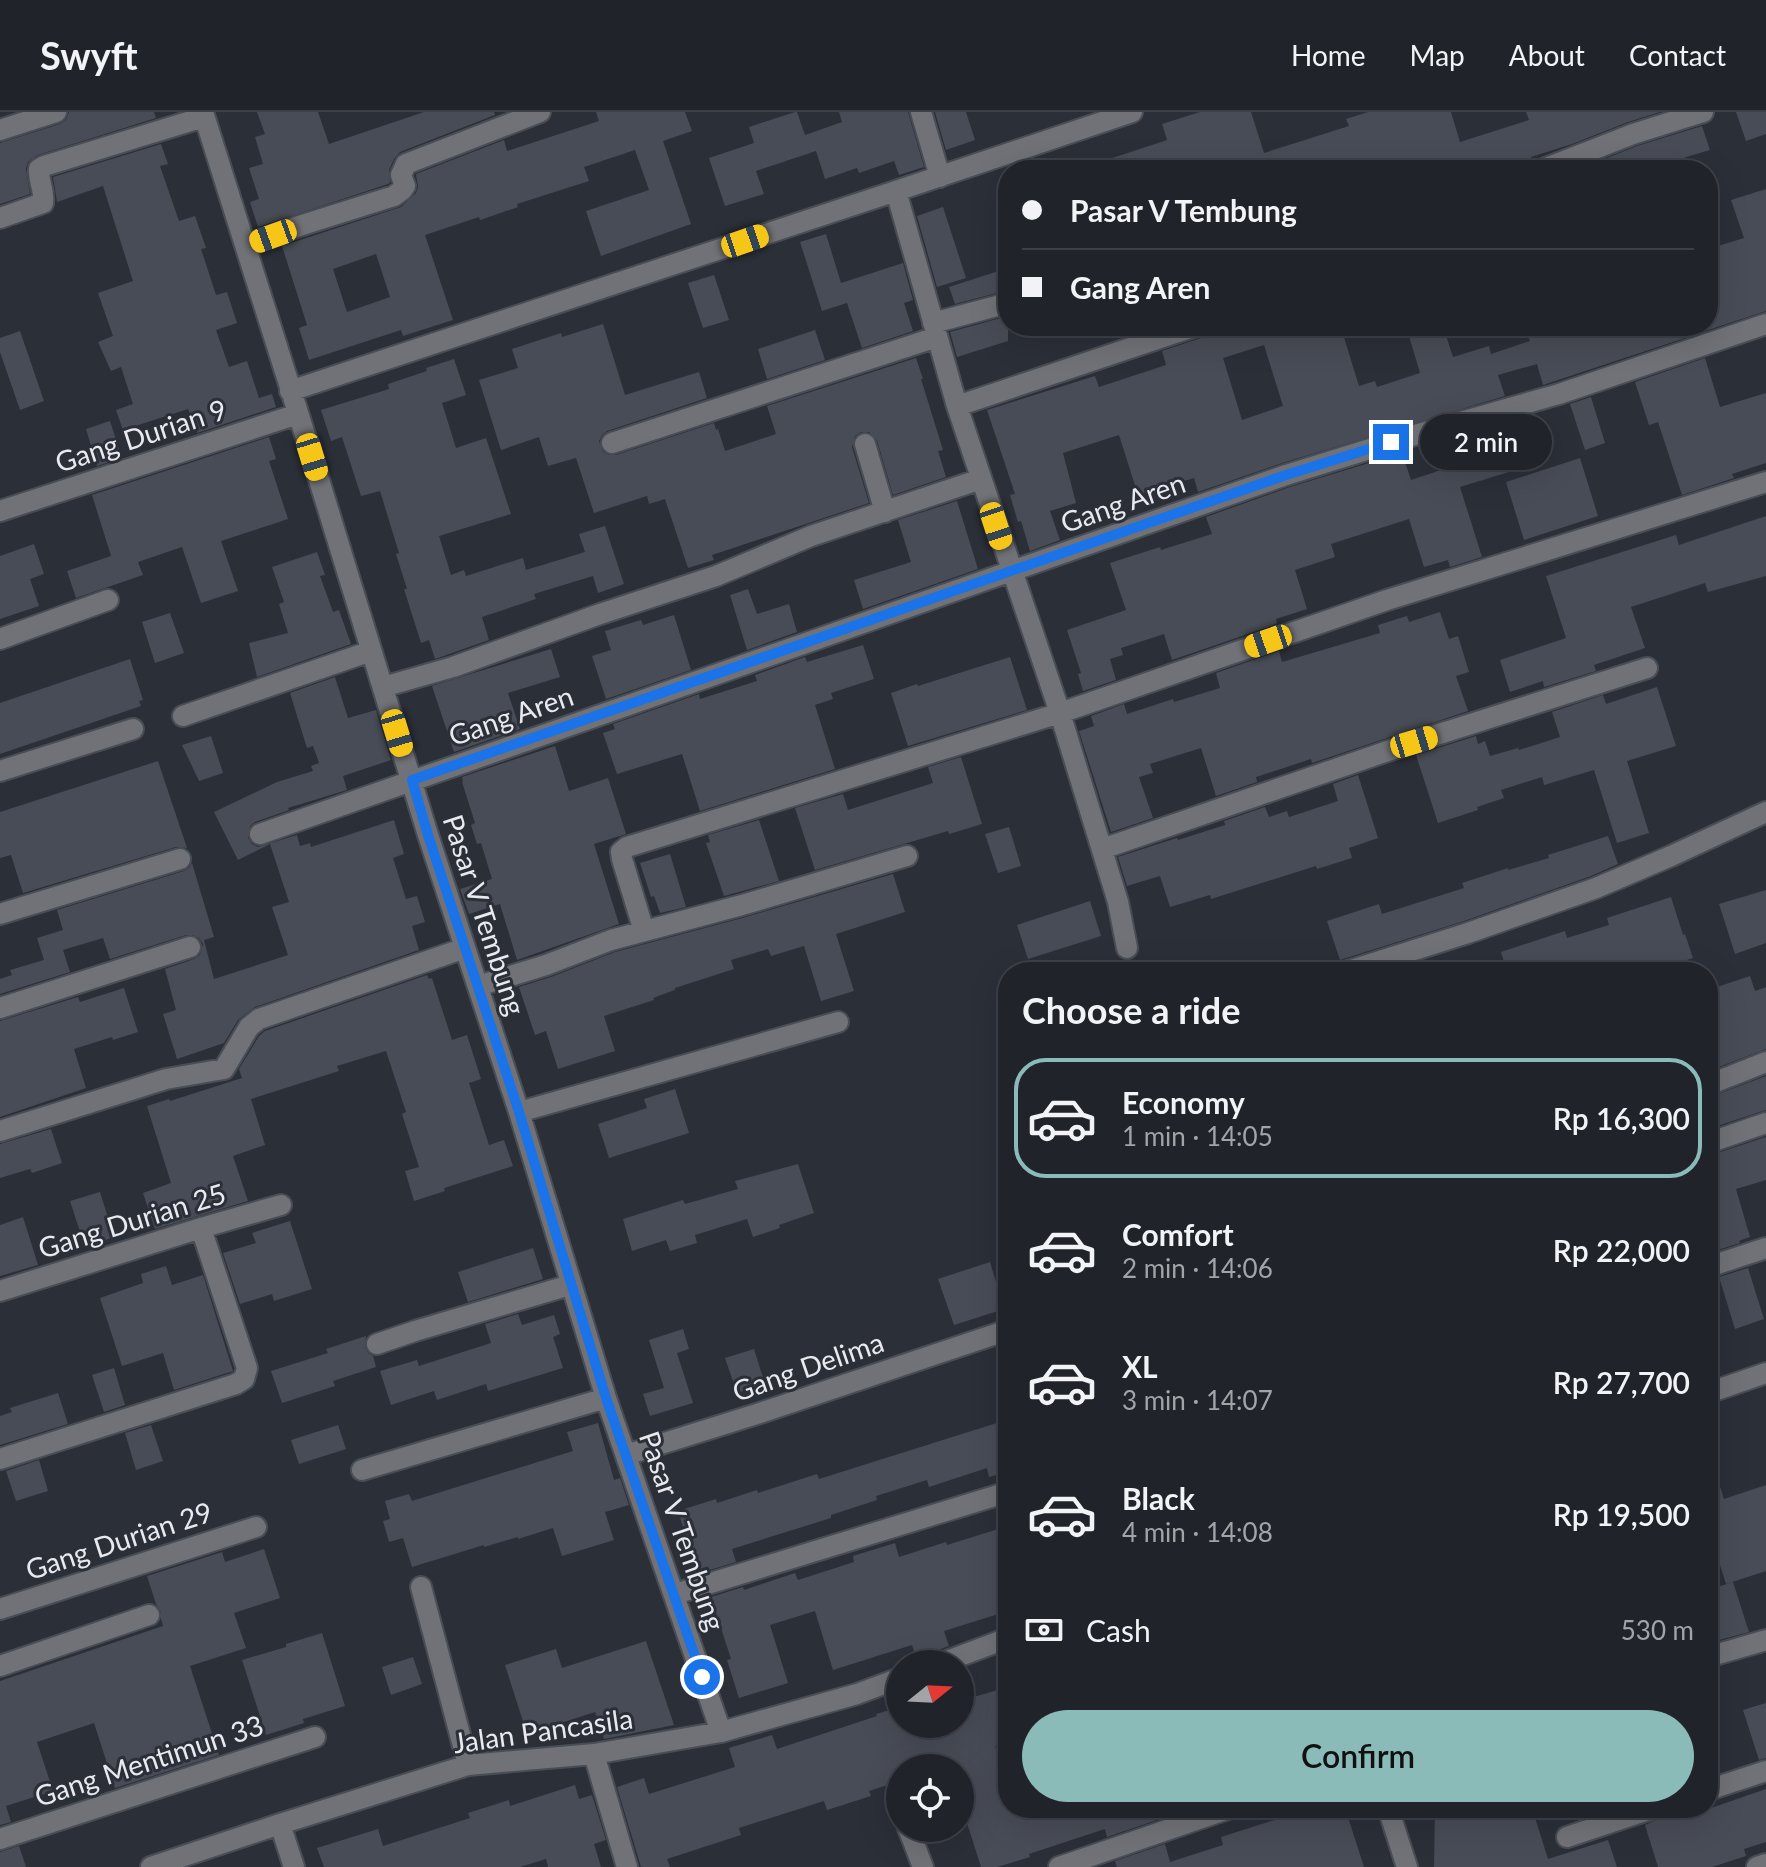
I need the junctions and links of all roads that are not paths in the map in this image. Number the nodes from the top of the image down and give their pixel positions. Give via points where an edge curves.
1 (56, 112) edge
2 (540, 112) edge
3 (921, 112) edge
4 (1132, 112) edge
5 (1703, 112) edge
6 (203, 114) edge
7 (0, 130) edge
8 (1567, 160) edge
9 (940, 177) junction
10 (896, 191) junction
11 (0, 218) edge
12 (246, 245) junction
13 (998, 307) edge
14 (1766, 324) edge
15 (935, 330) junction
16 (1166, 336) edge
17 (290, 391) junction
18 (957, 406) junction
19 (298, 414) junction
20 (612, 443) dead end
21 (865, 444) dead end
22 (981, 479) junction
23 (1766, 482) edge
24 (0, 511) edge
25 (885, 512) junction
26 (1012, 572) junction
27 (108, 600) dead end
28 (0, 639) edge
29 (371, 651) junction
30 (1647, 668) dead end
31 (383, 687) junction
32 (1060, 713) junction
33 (183, 716) dead end
34 (133, 729) dead end
35 (0, 771) edge
36 (412, 780) junction
37 (1766, 812) edge
38 (260, 834) dead end
39 (1102, 849) junction
40 (907, 856) dead end
41 (180, 859) dead end
42 (0, 914) edge
43 (644, 931) junction
44 (190, 947) dead end
45 (465, 948) junction
46 (1127, 948) dead end
47 (1377, 962) edge
48 (478, 986) junction
49 (0, 1008) edge
50 (838, 1022) dead end
51 (1766, 1062) edge
52 (1718, 1081) edge
53 (519, 1112) junction
54 (1766, 1123) edge
55 (0, 1131) edge
56 (1718, 1140) edge
57 (281, 1205) dead end
58 (201, 1228) junction
59 (1766, 1248) edge
60 (1718, 1264) edge
61 (570, 1285) junction
62 (0, 1291) edge
63 (998, 1333) edge
64 (377, 1344) dead end
65 (1766, 1373) edge
66 (1718, 1390) edge
67 (606, 1398) junction
68 (626, 1455) junction
69 (0, 1459) edge
70 (362, 1470) dead end
71 (998, 1495) edge
72 (256, 1527) dead end
73 (421, 1587) dead end
74 (675, 1594) junction
75 (0, 1609) edge
76 (149, 1615) dead end
77 (1766, 1640) edge
78 (998, 1642) edge
79 (974, 1651) edge
80 (1718, 1654) edge
81 (0, 1666) edge
82 (886, 1683) edge
83 (721, 1732) junction
84 (315, 1737) dead end
85 (594, 1754) junction
86 (468, 1765) junction
87 (1766, 1771) edge
88 (1718, 1787) edge
89 (1202, 1818) edge
90 (1391, 1818) edge
91 (1624, 1818) edge
92 (280, 1824) junction
93 (1567, 1837) dead end
94 (0, 1839) edge
95 (913, 1842) edge
96 (1766, 1864) edge
97 (151, 1867) edge
98 (294, 1867) edge
99 (627, 1867) edge
100 (923, 1867) edge
101 (1059, 1867) edge
102 (1407, 1867) edge
103 (1757, 1867) edge

1 - 7 street
2 - 12 street via 406,164 401,175 405,186 394,196
3 - 9 street
4 - 9 street
5 - 8 street
6 - 11 street via 44,166 39,169 43,203
6 - 12 street, Pasar V Tembung
9 - 10 street
10 - 15 street
10 - 17 street
12 - 17 street, Pasar V Tembung
13 - 15 street
14 - 26 street, Gang Aren via 1559,394 1286,475
15 - 18 street
15 - 20 street
16 - 18 street
17 - 19 street, Pasar V Tembung
18 - 22 street
19 - 24 street, Gang Durian 9
19 - 29 street, Pasar V Tembung
21 - 25 street
22 - 25 street
22 - 26 street
23 - 32 street via 1387,600
25 - 31 street via 716,576
26 - 32 street
26 - 36 street, Gang Aren
27 - 28 street
29 - 31 street, Pasar V Tembung
29 - 33 street
30 - 39 street
31 - 36 street, Pasar V Tembung
32 - 39 street
32 - 43 street via 627,847 622,859
34 - 35 street
36 - 38 street, Gang Aren
36 - 45 street, Pasar V Tembung
37 - 47 street via 1596,888
39 - 46 street
40 - 43 street
41 - 42 street
43 - 48 street
44 - 49 street
45 - 48 street, Pasar V Tembung
45 - 55 street via 259,1019 224,1069 166,1079
48 - 53 street, Pasar V Tembung
50 - 53 street
51 - 52 street
53 - 61 street, Pasar V Tembung
54 - 56 street
57 - 58 street, Gang Durian 25
58 - 62 street, Gang Durian 25
58 - 69 street via 247,1368 244,1379
59 - 60 street
61 - 64 street
61 - 67 street, Pasar V Tembung
63 - 68 street, Gang Delima
65 - 66 street
67 - 68 street, Pasar V Tembung
67 - 70 street
68 - 74 street, Pasar V Tembung
71 - 74 street
72 - 75 street, Gang Durian 29
73 - 86 street
74 - 83 street, Pasar V Tembung
76 - 81 street
77 - 80 street
78 - 79 street
82 - 83 street, Jalan Pancasila
83 - 85 street, Jalan Pancasila
84 - 94 street, Gang Mentimun 33
85 - 86 street, Jalan Pancasila
85 - 99 street
86 - 92 street, Jalan Pancasila
87 - 88 street
89 - 101 street
90 - 102 street
91 - 93 street
92 - 97 street, Jalan Pancasila
92 - 98 street
95 - 100 street
96 - 103 street

